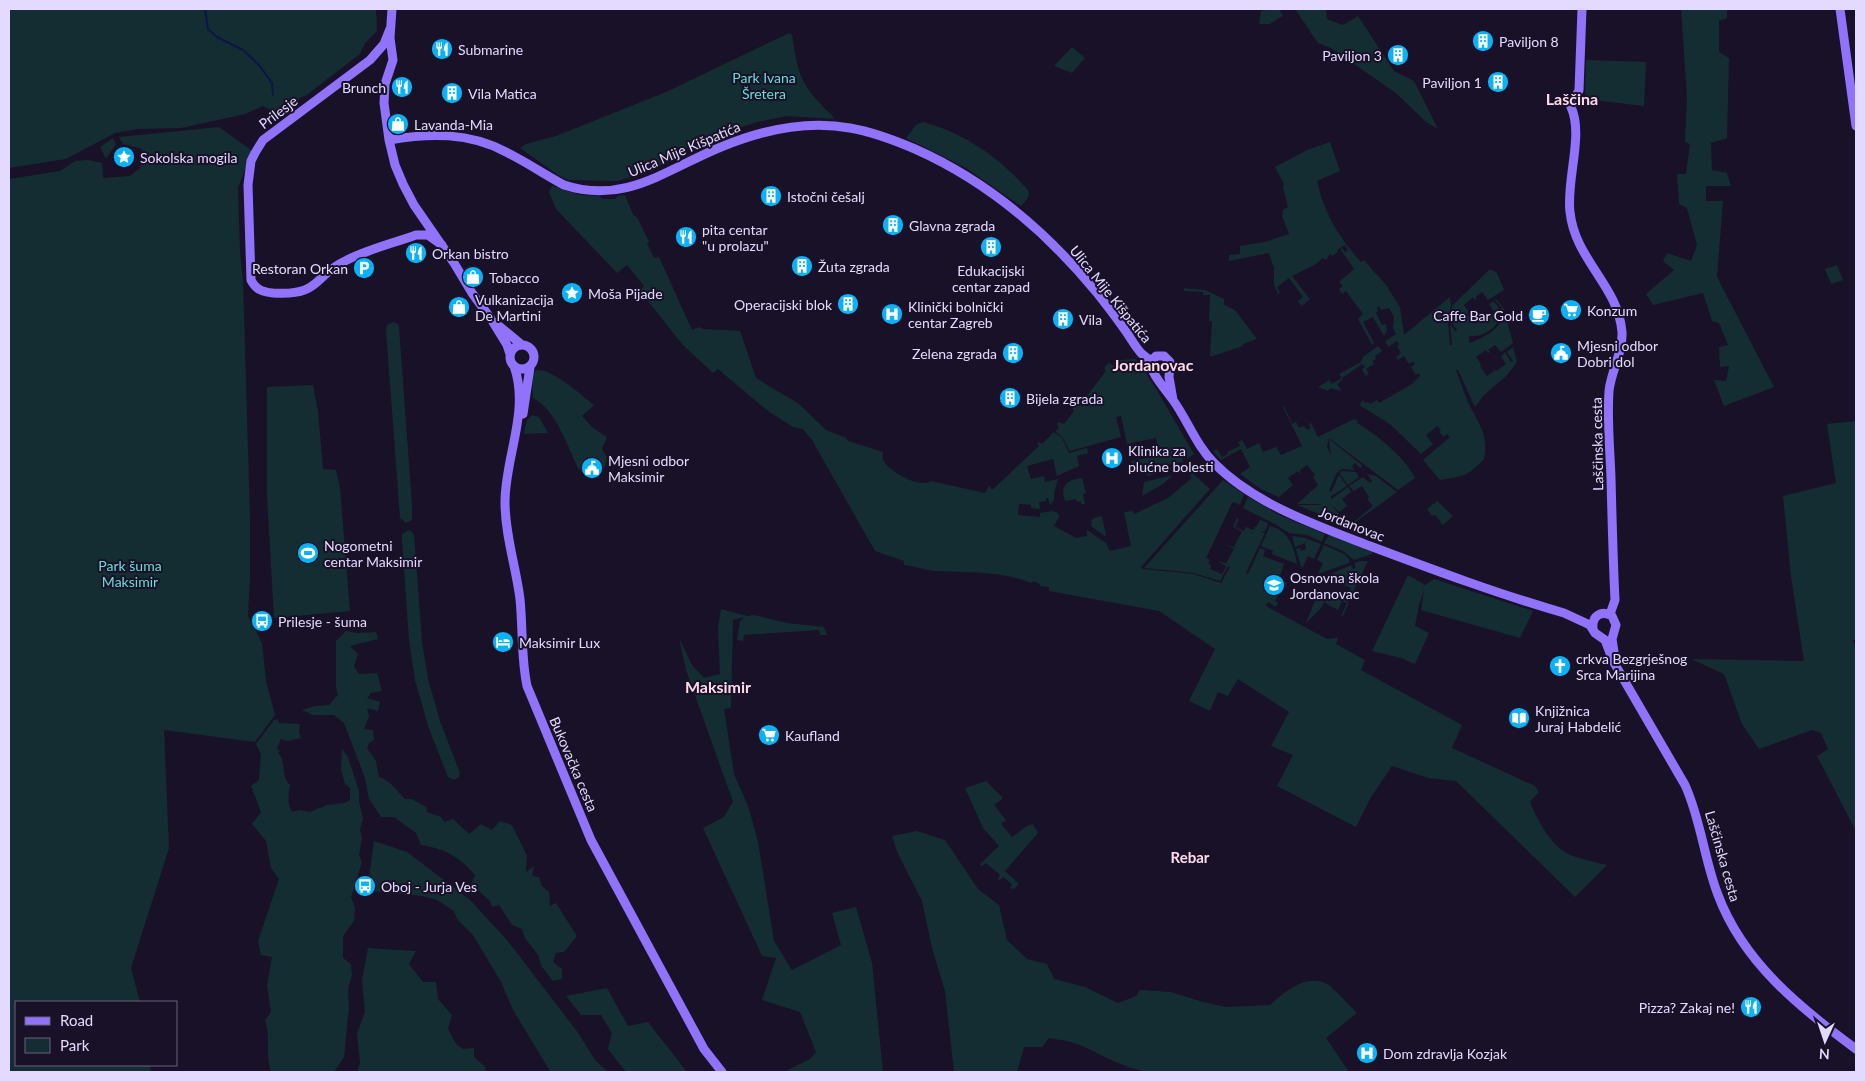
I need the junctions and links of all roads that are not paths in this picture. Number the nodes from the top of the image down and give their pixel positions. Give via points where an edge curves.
1 (392, 9) edge
2 (1582, 9) edge
3 (1840, 9) edge
4 (389, 33) junction
5 (1856, 126) edge
6 (389, 140) junction
7 (424, 218) junction
8 (420, 234) junction
9 (442, 245) junction
10 (491, 319) junction
11 (522, 345) junction
12 (510, 354) junction
13 (1152, 360) junction
14 (514, 366) junction
15 (530, 367) junction
16 (1170, 369) junction
17 (1155, 374) junction
18 (1173, 400) junction
19 (516, 436) junction
20 (1564, 613) junction
21 (1610, 614) junction
22 (1596, 616) junction
23 (1592, 628) junction
24 (1614, 632) junction
25 (1600, 636) junction
26 (1617, 667) junction
27 (1856, 1050) edge
28 (722, 1072) edge

1 - 4 main road
2 - 21 main road, Laščinska cesta via 1579,90 1571,108 1576,124 1569,202 1580,248 1612,298 1622,332 1609,390 1615,600
3 - 5 main road
4 - 6 main road via 393,60 385,84 384,103
4 - 8 main road, Prilesje via 370,60 269,135 255,152 248,177 250,272 254,286 259,290 293,294 315,286 345,261
6 - 7 main road via 403,184
6 - 13 main road, Ulica Mije Kišpatića via 424,135 468,138 507,152 564,184 596,190 643,184 719,148 773,130 824,125 886,137 943,162 1019,213 1076,268 1142,354
7 - 8 main road
7 - 9 main road
8 - 9 main road via 432,237
9 - 10 main road
10 - 11 main road
10 - 12 main road
11 - 12 main road
11 - 15 main road via 534,352
12 - 14 main road
13 - 16 main road via 1164,356 1170,362
13 - 17 main road via 1150,368
14 - 15 main road via 524,370
14 - 19 main road, Bukovačka cesta via 520,395
15 - 19 main road, Bukovačka cesta via 525,407
16 - 17 main road via 1163,375
16 - 18 main road
17 - 18 main road, Jordanovac
18 - 20 main road, Jordanovac via 1213,463 1267,502 1392,555
19 - 28 main road, Bukovačka cesta via 506,489 506,518 519,597 522,660 527,686 591,840 704,1050
20 - 22 main road, Jordanovac
20 - 23 main road, Jordanovac
21 - 22 main road
21 - 24 main road via 1616,621
22 - 23 main road
23 - 25 main road
24 - 25 main road
24 - 26 main road, Laščinska cesta
25 - 26 main road, Laščinska cesta
26 - 27 main road, Laščinska cesta via 1688,791 1718,895 1733,928 1755,960 1776,982

